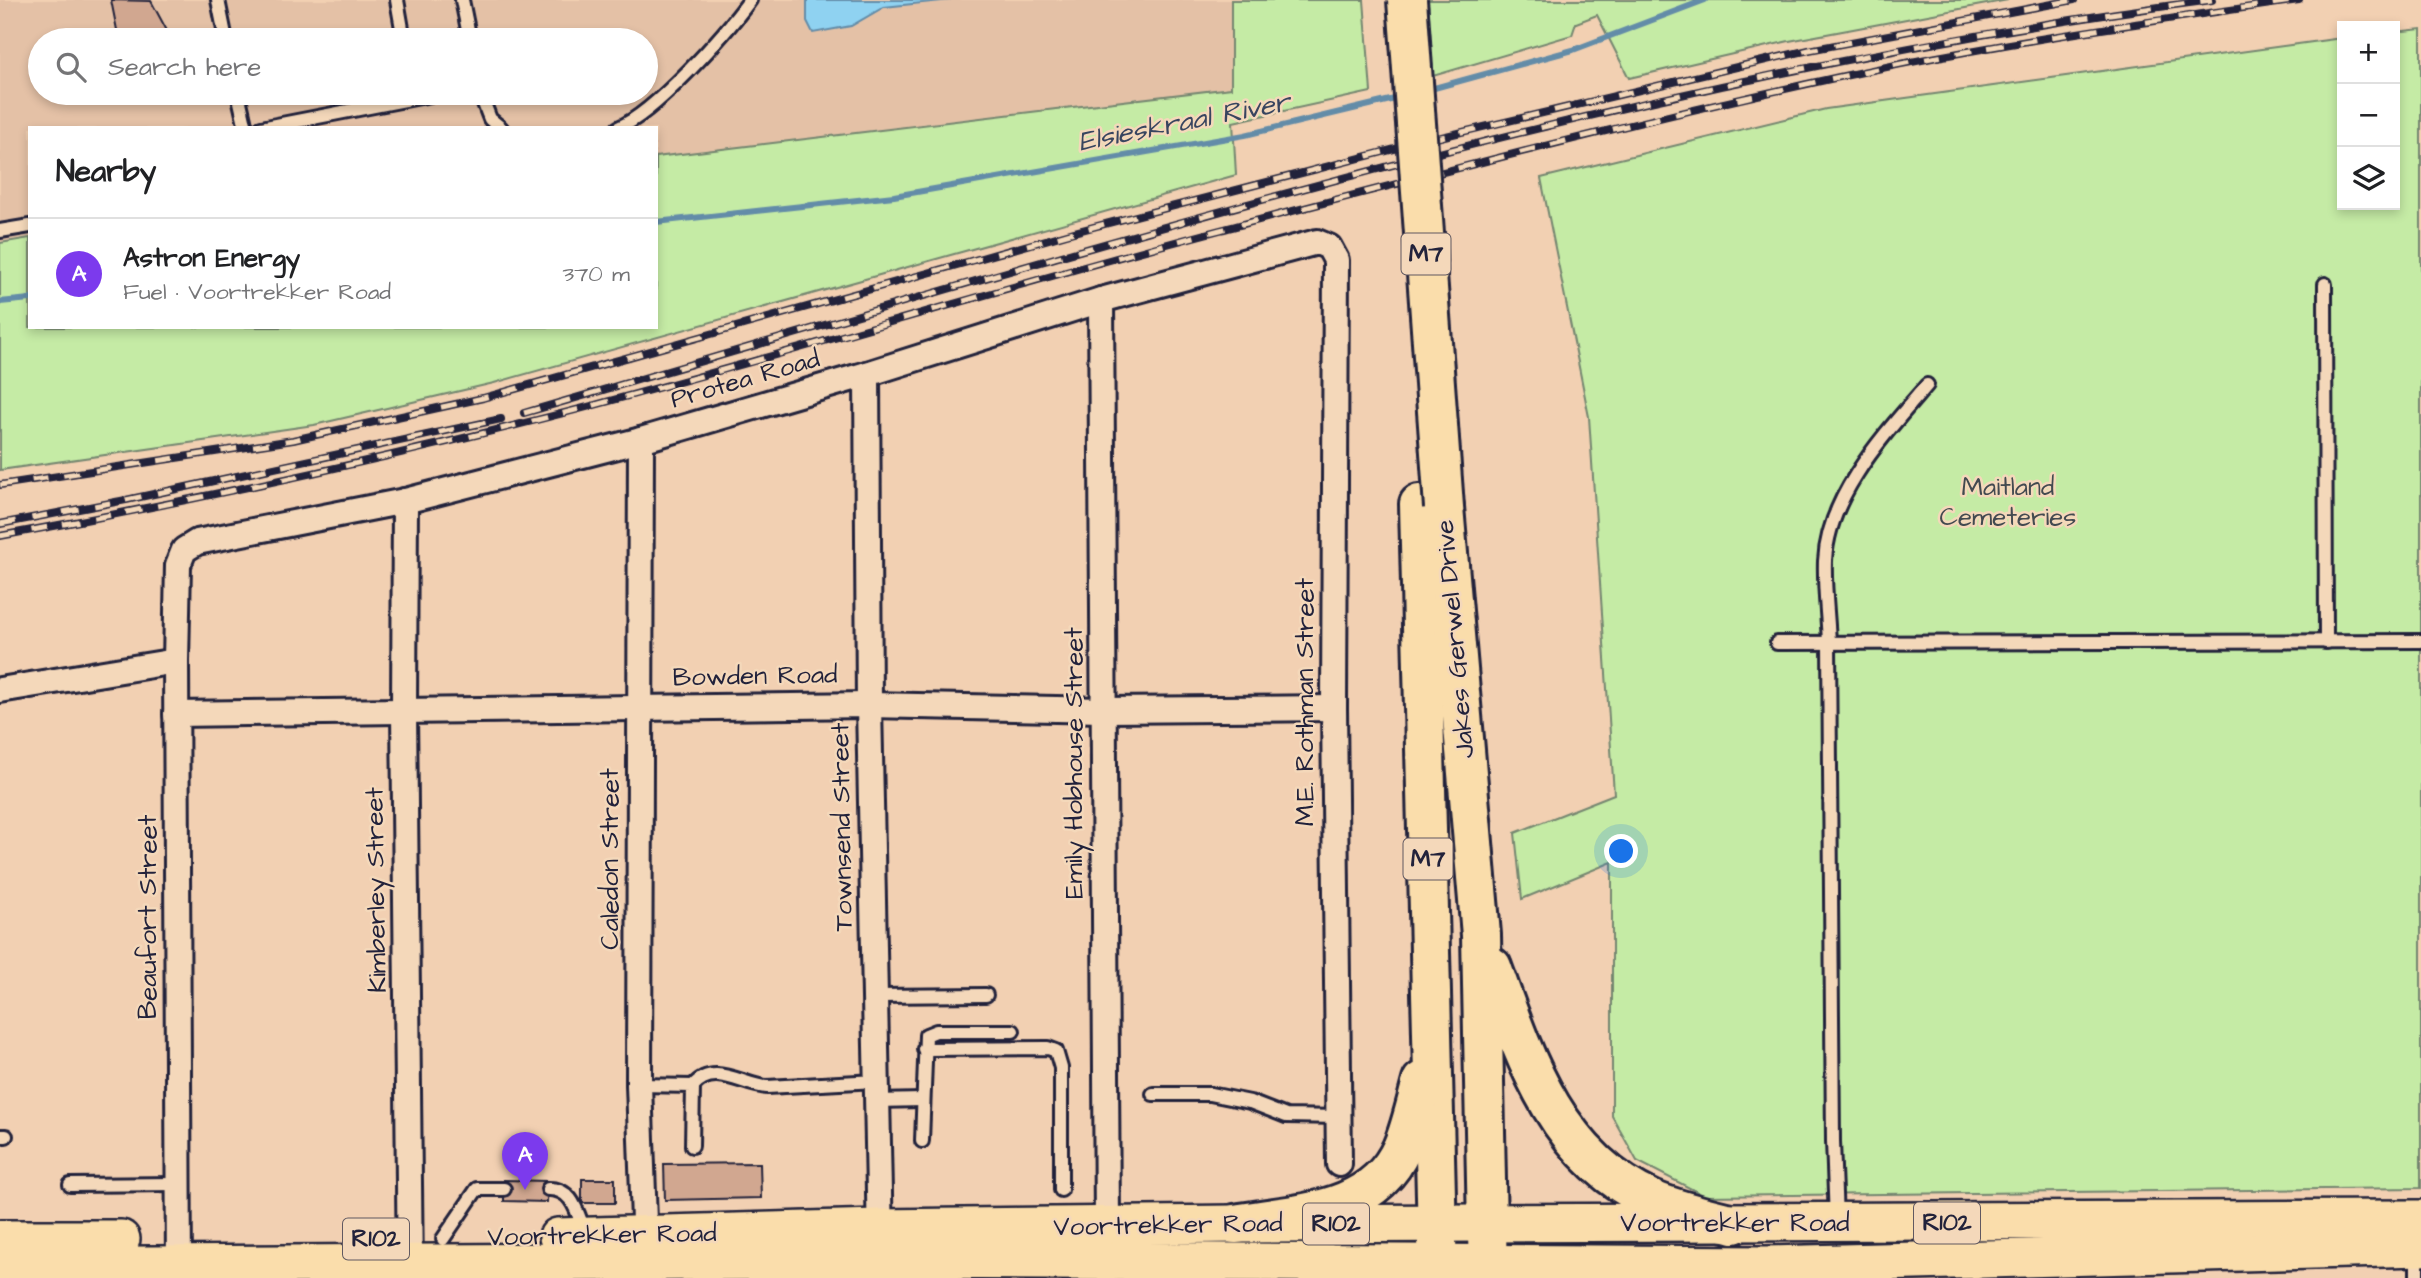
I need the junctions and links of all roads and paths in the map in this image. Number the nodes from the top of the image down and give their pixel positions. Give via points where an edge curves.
1 (218, 0) edge
2 (397, 0) edge
3 (462, 0) edge
4 (750, 0) edge
5 (1382, 0) edge
6 (1407, 0) edge
7 (224, 28) edge
8 (402, 28) edge
9 (468, 28) edge
10 (658, 97) edge
11 (241, 105) edge
12 (368, 105) edge
13 (485, 105) edge
14 (650, 105) edge
15 (246, 126) edge
16 (270, 126) edge
17 (499, 126) edge
18 (622, 126) edge
19 (28, 226) edge
20 (0, 230) edge
21 (1324, 243) joint
22 (2325, 284) dead end
23 (1101, 300) junction
24 (867, 374) junction
25 (1927, 385) dead end
26 (641, 440) junction
27 (405, 500) junction
28 (1432, 506) junction
29 (180, 556) joint
30 (2326, 642) junction
31 (2421, 642) edge
32 (1777, 643) dead end
33 (1829, 643) junction
34 (176, 661) junction
35 (0, 690) edge
36 (870, 705) junction
37 (640, 708) junction
38 (1334, 708) junction
39 (1104, 710) junction
40 (404, 711) junction
41 (176, 714) junction
42 (1481, 935) junction
43 (986, 995) dead end
44 (874, 996) junction
45 (1013, 1031) dead end
46 (1432, 1042) junction
47 (924, 1049) junction
48 (639, 1085) junction
49 (693, 1086) junction
50 (876, 1091) junction
51 (1153, 1094) dead end
52 (923, 1100) junction
53 (1339, 1117) junction
54 (922, 1141) dead end
55 (692, 1146) dead end
56 (1339, 1164) dead end
57 (178, 1184) junction
58 (70, 1185) dead end
59 (504, 1189) dead end
60 (548, 1189) dead end
61 (1061, 1190) dead end
62 (1487, 1223) junction
63 (1837, 1223) junction
64 (1235, 1224) junction
65 (1438, 1224) junction
66 (1734, 1224) junction
67 (1107, 1226) junction
68 (587, 1236) junction
69 (0, 1240) edge
70 (2418, 1240) edge
71 (418, 1254) edge
72 (881, 1255) edge
73 (645, 1258) edge
74 (179, 1260) edge
75 (0, 1266) edge
76 (1438, 1271) edge
77 (1488, 1271) edge

1 - 7 lane
2 - 8 lane
3 - 9 lane
4 - 10 lane via 714,45
5 - 28 highway, Jakes Gerwel Drive / M7
6 - 28 highway, Jakes Gerwel Drive / M7, bridge
11 - 15 lane
12 - 16 lane
13 - 17 lane
14 - 18 lane
19 - 20 lane
21 - 23 street, Protea Road via 1310,242
21 - 38 street, M.E. Rothman Street via 1336,260
22 - 30 lane
23 - 24 street, Protea Road
23 - 39 street, Emily Hobhouse Street
24 - 26 street, Protea Road
24 - 36 street, Townsend Street
25 - 33 lane via 1872,454 1836,515 1825,561
26 - 27 street, Protea Road
26 - 37 street, Caledon Street
27 - 29 street, Protea Road via 197,542
27 - 40 street, Kimberley Street
28 - 42 highway, Jakes Gerwel Drive / M7
28 - 46 highway, Jakes Gerwel Drive / M7
29 - 34 street, Beaufort Street
30 - 31 lane
30 - 33 lane
32 - 33 lane
33 - 63 lane
34 - 35 street
34 - 41 street, Beaufort Street
36 - 37 street, Bowden Road
36 - 39 street, Bowden Road
36 - 44 street, Townsend Street
37 - 40 street, Bowden Road
37 - 48 street, Caledon Street
38 - 39 street, Bowden Road
38 - 53 street, M.E. Rothman Street
39 - 67 street, Emily Hobhouse Street
40 - 41 street, Bowden Road
40 - 71 street, Kimberley Street
41 - 57 street, Beaufort Street
42 - 62 highway, Jakes Gerwel Drive / M7
42 - 66 highway via 1536,1079 1578,1145 1640,1194
43 - 44 lane
44 - 50 street, Townsend Street
45 - 47 lane via 932,1031 925,1038
46 - 64 highway via 1405,1141 1380,1181 1341,1205
46 - 65 highway, Jakes Gerwel Drive / M7
47 - 52 lane
47 - 61 lane via 1056,1051 1061,1068
48 - 49 lane
48 - 73 street, Caledon Street
49 - 50 lane via 700,1079 730,1075 767,1087
49 - 55 lane
50 - 52 lane
50 - 72 street, Townsend Street
51 - 53 lane via 1210,1094 1286,1116
52 - 54 lane
53 - 56 street, M.E. Rothman Street
57 - 58 lane
57 - 74 street, Beaufort Street
59 - 71 lane via 477,1189
60 - 68 lane via 561,1190 570,1197
62 - 65 main road, Voortrekker Road / R102
62 - 66 main road, Voortrekker Road / R102
62 - 77 highway, Jakes Gerwel Drive / M7
63 - 66 main road, Voortrekker Road / R102
63 - 70 main road, Voortrekker Road / R102
64 - 65 main road, Voortrekker Road / R102
64 - 67 main road, Voortrekker Road / R102
65 - 76 highway, Jakes Gerwel Drive / M7
67 - 72 main road, Voortrekker Road / R102
68 - 71 main road, Voortrekker Road / R102
68 - 73 main road, Voortrekker Road / R102
69 - 74 main road, Voortrekker Road / R102
70 - 77 main road, Voortrekker Road / R102 via 1926,1263
71 - 73 main road, Voortrekker Road / R102
71 - 74 main road, Voortrekker Road / R102
72 - 73 main road, Voortrekker Road / R102
72 - 76 main road, Voortrekker Road / R102
74 - 75 main road, Voortrekker Road / R102
76 - 77 main road, Voortrekker Road / R102

